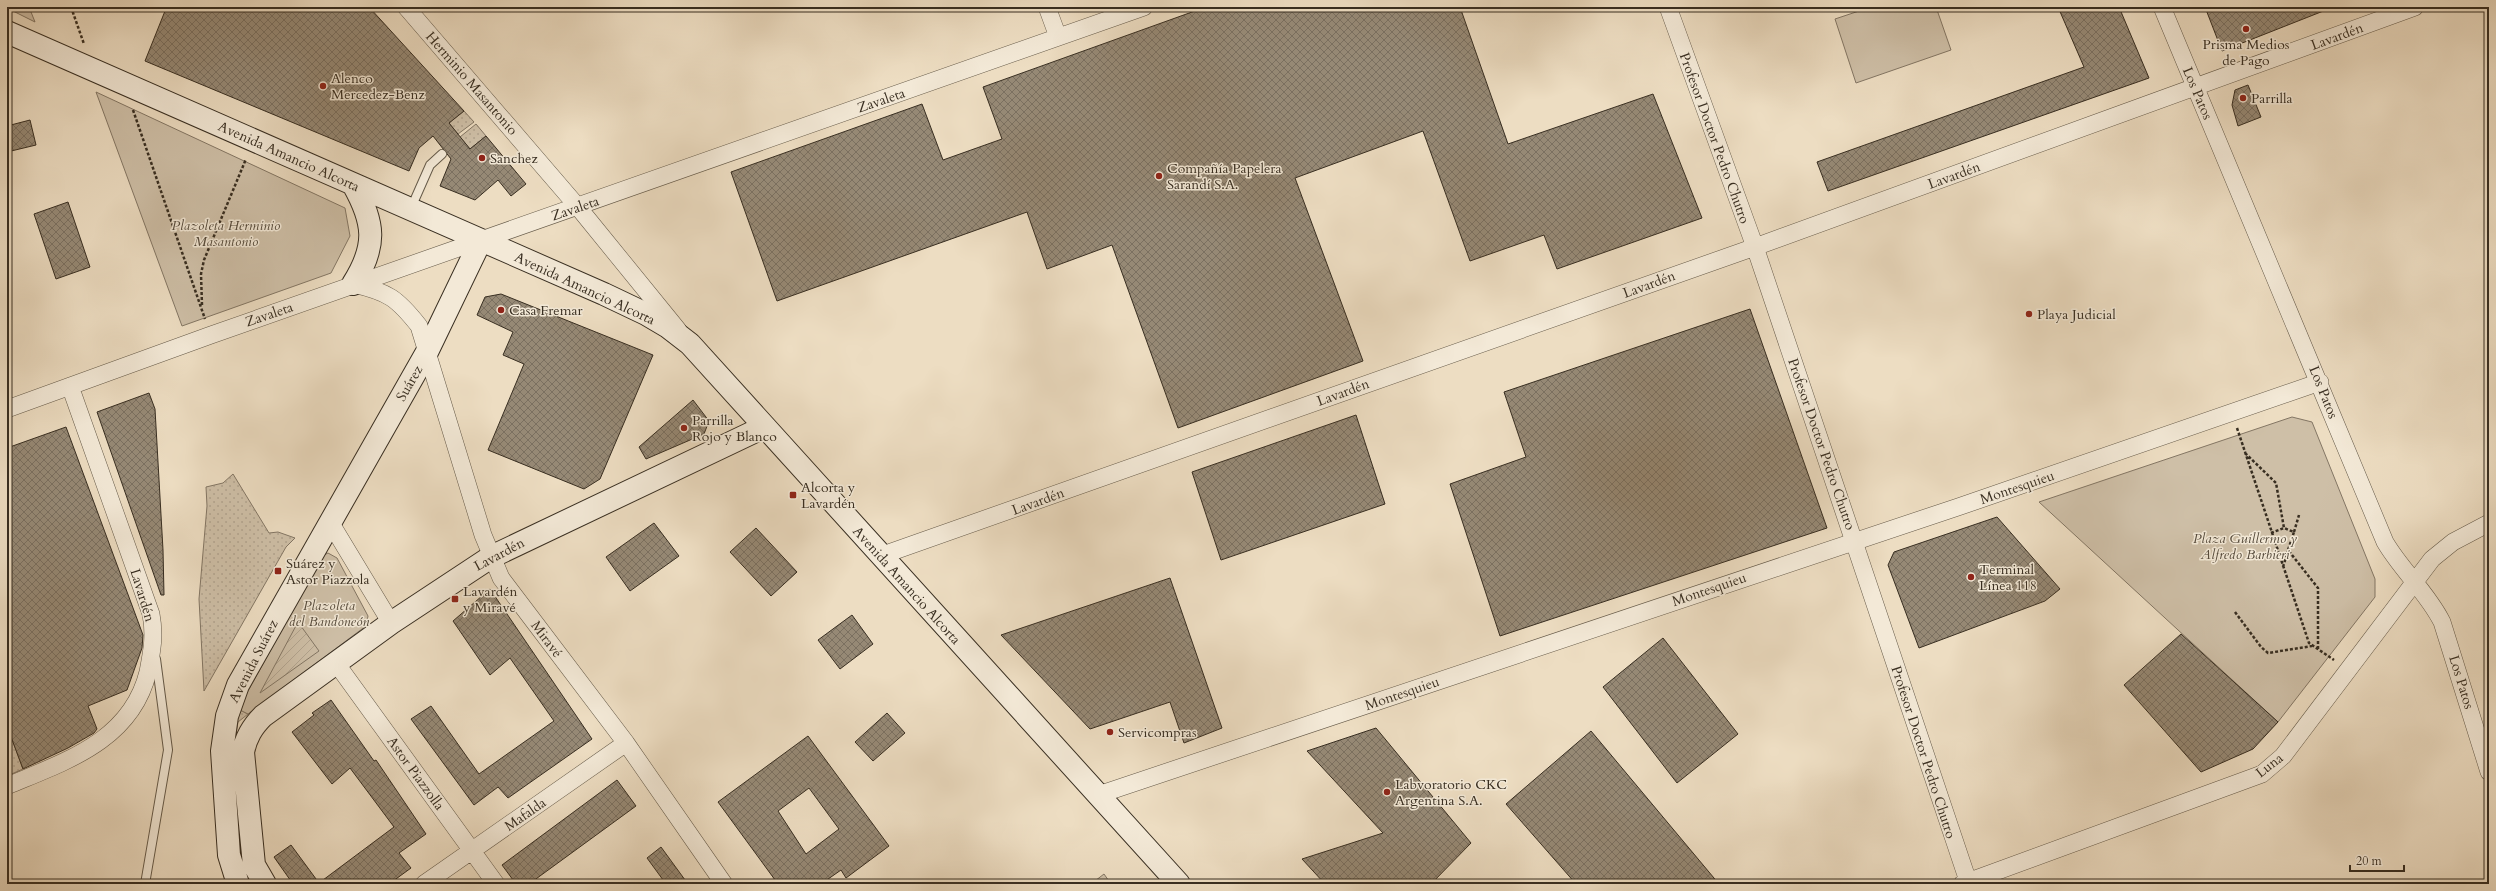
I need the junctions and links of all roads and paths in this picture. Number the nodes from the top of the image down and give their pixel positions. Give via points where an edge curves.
1 (71, 7) edge
2 (406, 7) edge
3 (1046, 7) edge
4 (1144, 7) edge
5 (1668, 7) edge
6 (2162, 7) edge
7 (2415, 7) edge
8 (7, 32) edge
9 (1058, 38) junction
10 (93, 69) junction
11 (124, 83) junction
12 (2195, 88) junction
13 (254, 140) junction
14 (442, 154) dead end
15 (354, 184) junction
16 (578, 207) junction
17 (410, 209) junction
18 (481, 240) junction
19 (1755, 247) junction
20 (353, 284) junction
21 (208, 327) junction
22 (690, 344) junction
23 (427, 352) junction
24 (2320, 382) junction
25 (70, 386) junction
26 (7, 409) edge
27 (2231, 413) junction
28 (764, 427) junction
29 (2245, 452) junction
30 (2299, 515) dead end
31 (330, 522) junction
32 (2489, 523) edge
33 (2284, 528) junction
34 (2294, 532) junction
35 (2271, 533) junction
36 (1855, 540) junction
37 (2288, 550) junction
38 (880, 556) junction
39 (491, 557) junction
40 (2283, 568) junction
41 (2415, 581) junction
42 (2236, 612) dead end
43 (391, 623) junction
44 (154, 643) junction
45 (2313, 646) junction
46 (2318, 650) junction
47 (336, 663) junction
48 (2348, 670) junction
49 (626, 743) junction
50 (2489, 772) edge
51 (7, 786) edge
52 (1098, 795) junction
53 (472, 851) junction
54 (1966, 883) edge
55 (145, 884) edge
56 (238, 884) edge
57 (265, 884) edge
58 (424, 884) edge
59 (496, 884) edge
60 (724, 884) edge
61 (1179, 884) edge

1 - 10 path
2 - 16 street, Herminio Masantonio
3 - 9 street
4 - 9 street, Zavaleta
5 - 19 street, Profesor Doctor Pedro Chutro
6 - 12 street, Los Patos
7 - 12 street, Lavardén
8 - 10 main road, Avenida Amancio Alcorta
9 - 16 street, Zavaleta
10 - 11 main road, Avenida Amancio Alcorta
11 - 13 main road, Avenida Amancio Alcorta
11 - 21 path
12 - 19 street, Lavardén
12 - 24 street, Los Patos
13 - 15 main road, Avenida Amancio Alcorta
13 - 21 path via 204,260 201,289
14 - 17 lane via 430,165
15 - 17 main road, Avenida Amancio Alcorta
15 - 20 main road via 371,224 371,245 365,266
16 - 18 street, Zavaleta
16 - 22 street, Herminio Masantonio
17 - 18 main road, Avenida Amancio Alcorta
18 - 20 street, Zavaleta
18 - 22 main road, Avenida Amancio Alcorta via 646,314
18 - 23 main road, Suárez
19 - 36 street, Profesor Doctor Pedro Chutro
19 - 38 street, Lavardén
20 - 21 street, Zavaleta
20 - 23 street, Miravé via 380,290 402,305 419,326
21 - 25 street, Zavaleta
22 - 28 main road, Avenida Amancio Alcorta
23 - 31 main road, Suárez
23 - 39 street, Miravé
24 - 27 street, Montesquieu
24 - 41 street, Los Patos via 2385,542 2396,562
25 - 26 street, Zavaleta
25 - 44 street, Lavardén via 151,614
27 - 29 path
27 - 36 street, Montesquieu via 1958,508
28 - 38 main road, Avenida Amancio Alcorta
28 - 39 main road, Lavardén
29 - 33 path via 2276,483
29 - 35 path
30 - 34 path
31 - 43 street
31 - 56 main road, Avenida Suárez via 238,685 227,716 222,751 229,848
32 - 41 street, Luna via 2441,551
33 - 34 path
33 - 35 path
34 - 37 path
35 - 40 path
36 - 52 street, Montesquieu
36 - 54 street, Profesor Doctor Pedro Chutro
37 - 40 path
37 - 46 path via 2318,588
38 - 52 main road, Avenida Amancio Alcorta
39 - 43 main road, Lavardén
39 - 49 street, Miravé via 501,578
40 - 45 path via 2308,643
41 - 48 street, Luna
41 - 50 street, Los Patos via 2437,613 2448,637
42 - 45 path via 2261,648 2268,653
43 - 47 main road, Lavardén
44 - 51 street, Lavardén via 137,703 106,737 81,754
44 - 55 lane via 168,750
45 - 46 path
46 - 48 path
47 - 53 street, Astor Piazzolla
47 - 57 main road, Lavardén via 263,716 254,725 245,741 244,772 254,865
48 - 54 street, Luna via 2283,756 2262,774
49 - 53 street, Mafalda
49 - 60 street, Miravé
52 - 61 main road, Avenida Amancio Alcorta
53 - 58 street, Mafalda
53 - 59 street, Astor Piazzolla

